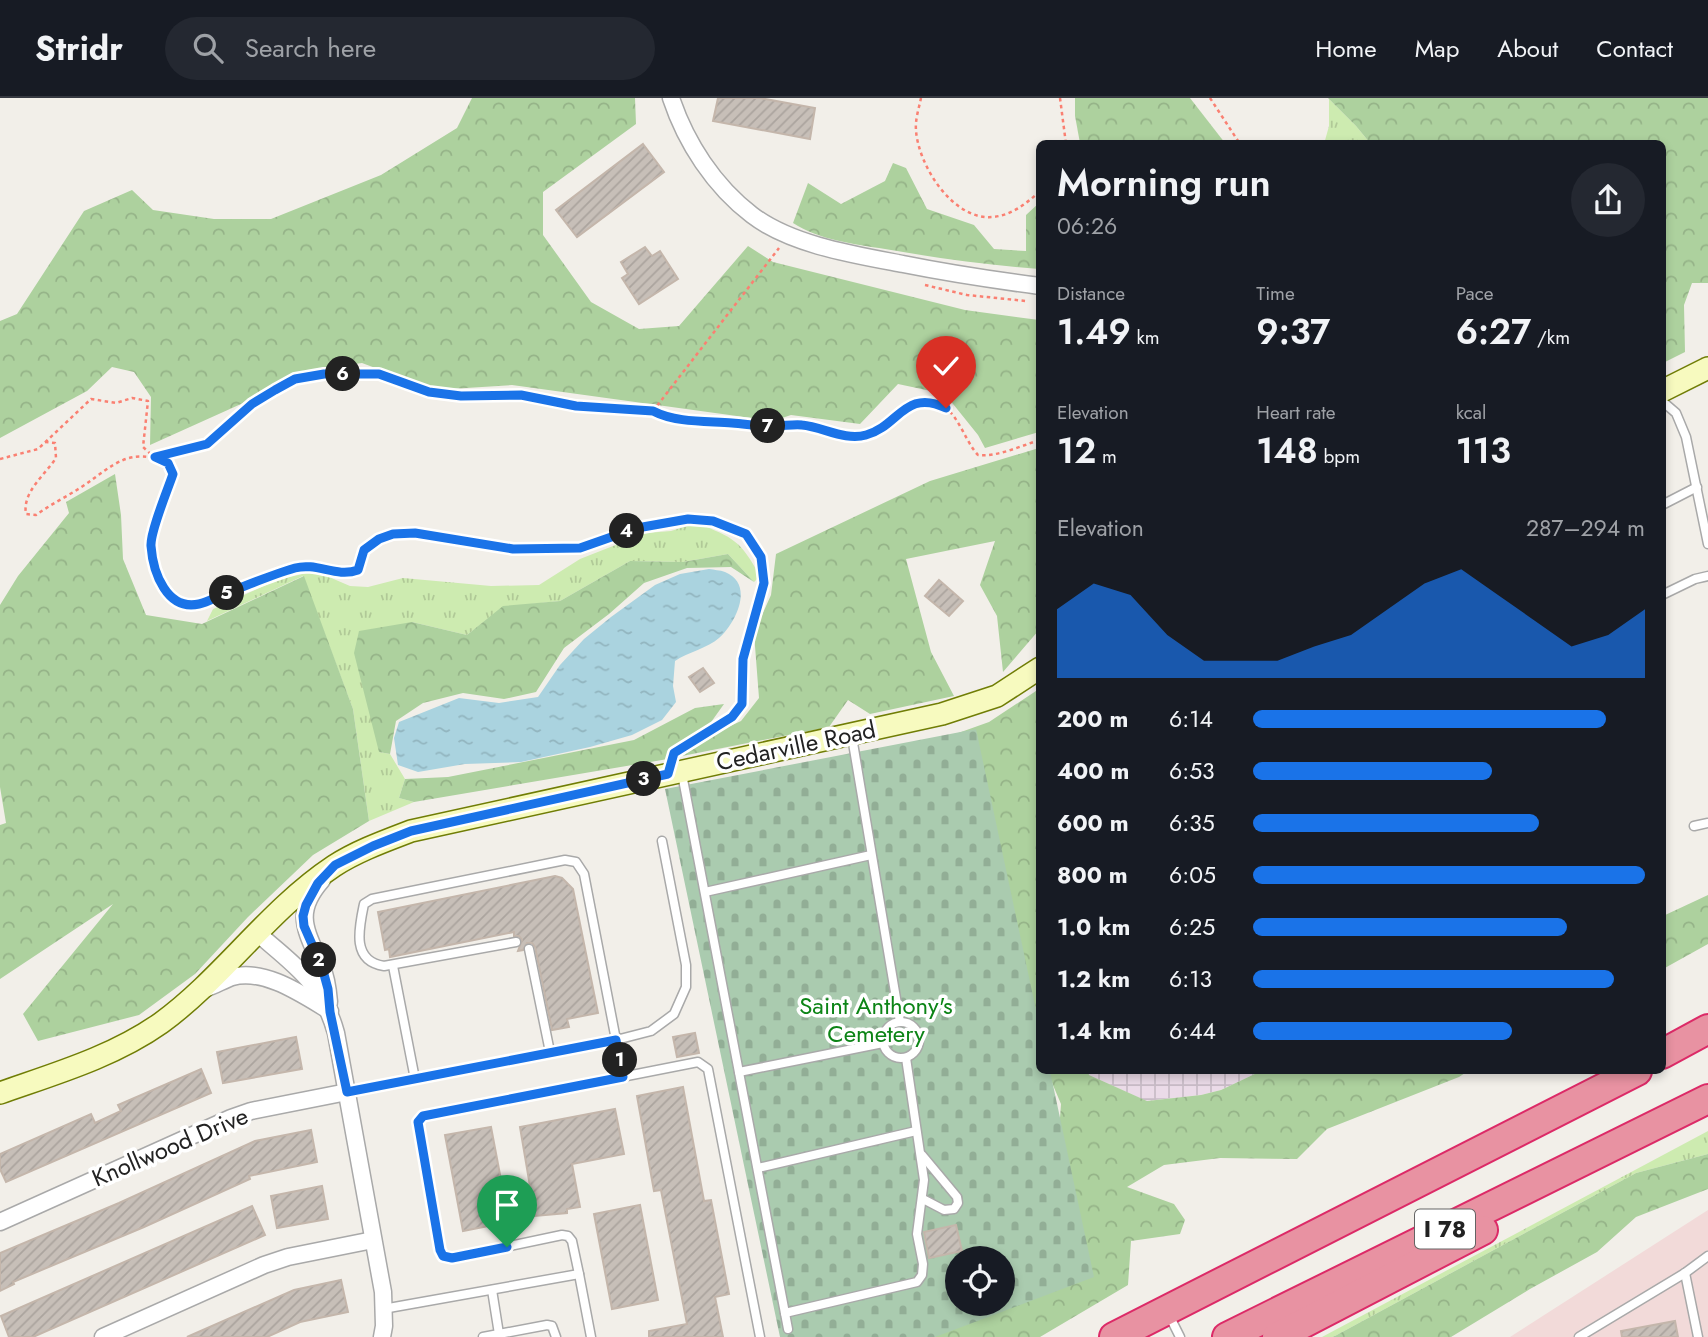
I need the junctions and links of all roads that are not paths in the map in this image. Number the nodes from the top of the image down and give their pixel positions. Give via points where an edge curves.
1 (671, 98) edge
2 (1036, 285) edge
3 (1708, 368) edge
4 (1666, 389) edge
5 (1666, 404) edge
6 (1697, 487) junction
7 (1666, 503) edge
8 (1708, 544) edge
9 (358, 570) road end
10 (1708, 576) edge
11 (1666, 593) edge
12 (1036, 671) edge
13 (852, 734) junction
14 (675, 772) junction
15 (1708, 823) edge
16 (1695, 826) dead end
17 (662, 841) dead end
18 (871, 855) junction
19 (335, 865) junction
20 (705, 892) junction
21 (256, 932) junction
22 (516, 942) dead end
23 (529, 949) dead end
24 (393, 966) junction
25 (196, 993) junction
26 (330, 1012) junction
27 (900, 1022) junction
28 (1708, 1028) edge
29 (1708, 1035) edge
30 (616, 1040) junction
31 (883, 1043) junction
32 (550, 1052) junction
33 (1666, 1054) edge
34 (1666, 1054) edge
35 (906, 1058) junction
36 (739, 1072) junction
37 (1629, 1074) edge
38 (623, 1077) junction
39 (415, 1079) junction
40 (347, 1092) junction
41 (0, 1093) edge
42 (1708, 1099) edge
43 (1663, 1121) junction
44 (916, 1130) junction
45 (920, 1152) junction
46 (758, 1168) junction
47 (923, 1199) junction
48 (0, 1222) edge
49 (373, 1240) junction
50 (1708, 1256) edge
51 (1685, 1273) junction
52 (579, 1275) junction
53 (492, 1290) junction
54 (383, 1309) junction
55 (1166, 1310) junction
56 (785, 1312) junction
57 (788, 1329) dead end
58 (499, 1334) junction
59 (103, 1337) edge
60 (382, 1337) edge
61 (483, 1337) edge
62 (556, 1337) edge
63 (590, 1337) edge
64 (760, 1337) edge
65 (1114, 1337) edge
66 (1180, 1337) edge
67 (1227, 1337) edge
68 (1277, 1337) edge
69 (1579, 1337) edge
70 (1698, 1337) edge

1 - 2 street via 707,169 753,216 799,240 847,254
3 - 4 main road
5 - 6 lane via 1676,413 1686,437
6 - 7 lane
6 - 8 lane
9 - 14 lane via 364,550 393,534 415,533 513,549 580,548 637,528 688,519 713,521 746,534 761,557 764,583 743,659 742,704 732,717 674,753
10 - 11 lane
12 - 13 main road, Cedarville Road via 974,705
13 - 14 main road, Cedarville Road
13 - 18 lane
14 - 19 main road, Cedarville Road via 411,831
14 - 20 lane
15 - 16 lane
17 - 30 lane via 686,965 686,987 674,1014 651,1031
18 - 20 lane
18 - 27 lane
19 - 21 main road, Cedarville Road
19 - 26 street via 318,883 303,916 322,967
20 - 36 lane
21 - 25 main road, Cedarville Road
21 - 26 street via 307,976
22 - 24 lane
23 - 32 lane
24 - 30 lane via 374,965 361,948 364,904 372,899 565,860 576,862 584,874
24 - 39 lane
25 - 26 street via 233,977 253,976 294,991
25 - 41 main road, Cedarville Road via 143,1036
26 - 40 street
27 - 31 lane via 885,1031
27 - 35 lane via 911,1025 920,1040 916,1052
28 - 33 highway
29 - 34 highway
30 - 32 lane
30 - 38 lane
31 - 35 lane via 894,1057
31 - 36 lane
32 - 39 lane
35 - 44 lane
36 - 46 lane
37 - 55 highway, I 78
38 - 52 lane via 423,1116 418,1122 443,1256 452,1258 562,1235 572,1241
38 - 64 lane via 698,1062 708,1069
39 - 40 lane
40 - 48 street, Knollwood Drive via 232,1118
40 - 49 street
42 - 43 highway, I 78
43 - 67 highway, I 78
43 - 68 highway via 1601,1167
44 - 45 lane
44 - 46 lane
45 - 47 lane
45 - 47 lane via 958,1203 954,1209 944,1210
46 - 56 lane
47 - 56 lane via 917,1234 923,1264 916,1282
49 - 54 street
49 - 59 street via 264,1265
50 - 51 lane
51 - 69 lane
51 - 70 lane
52 - 53 lane
52 - 63 lane
53 - 54 lane
53 - 58 lane
54 - 60 street
55 - 65 highway, I 78
55 - 66 lane
56 - 57 lane
58 - 61 lane
58 - 62 lane via 547,1325

